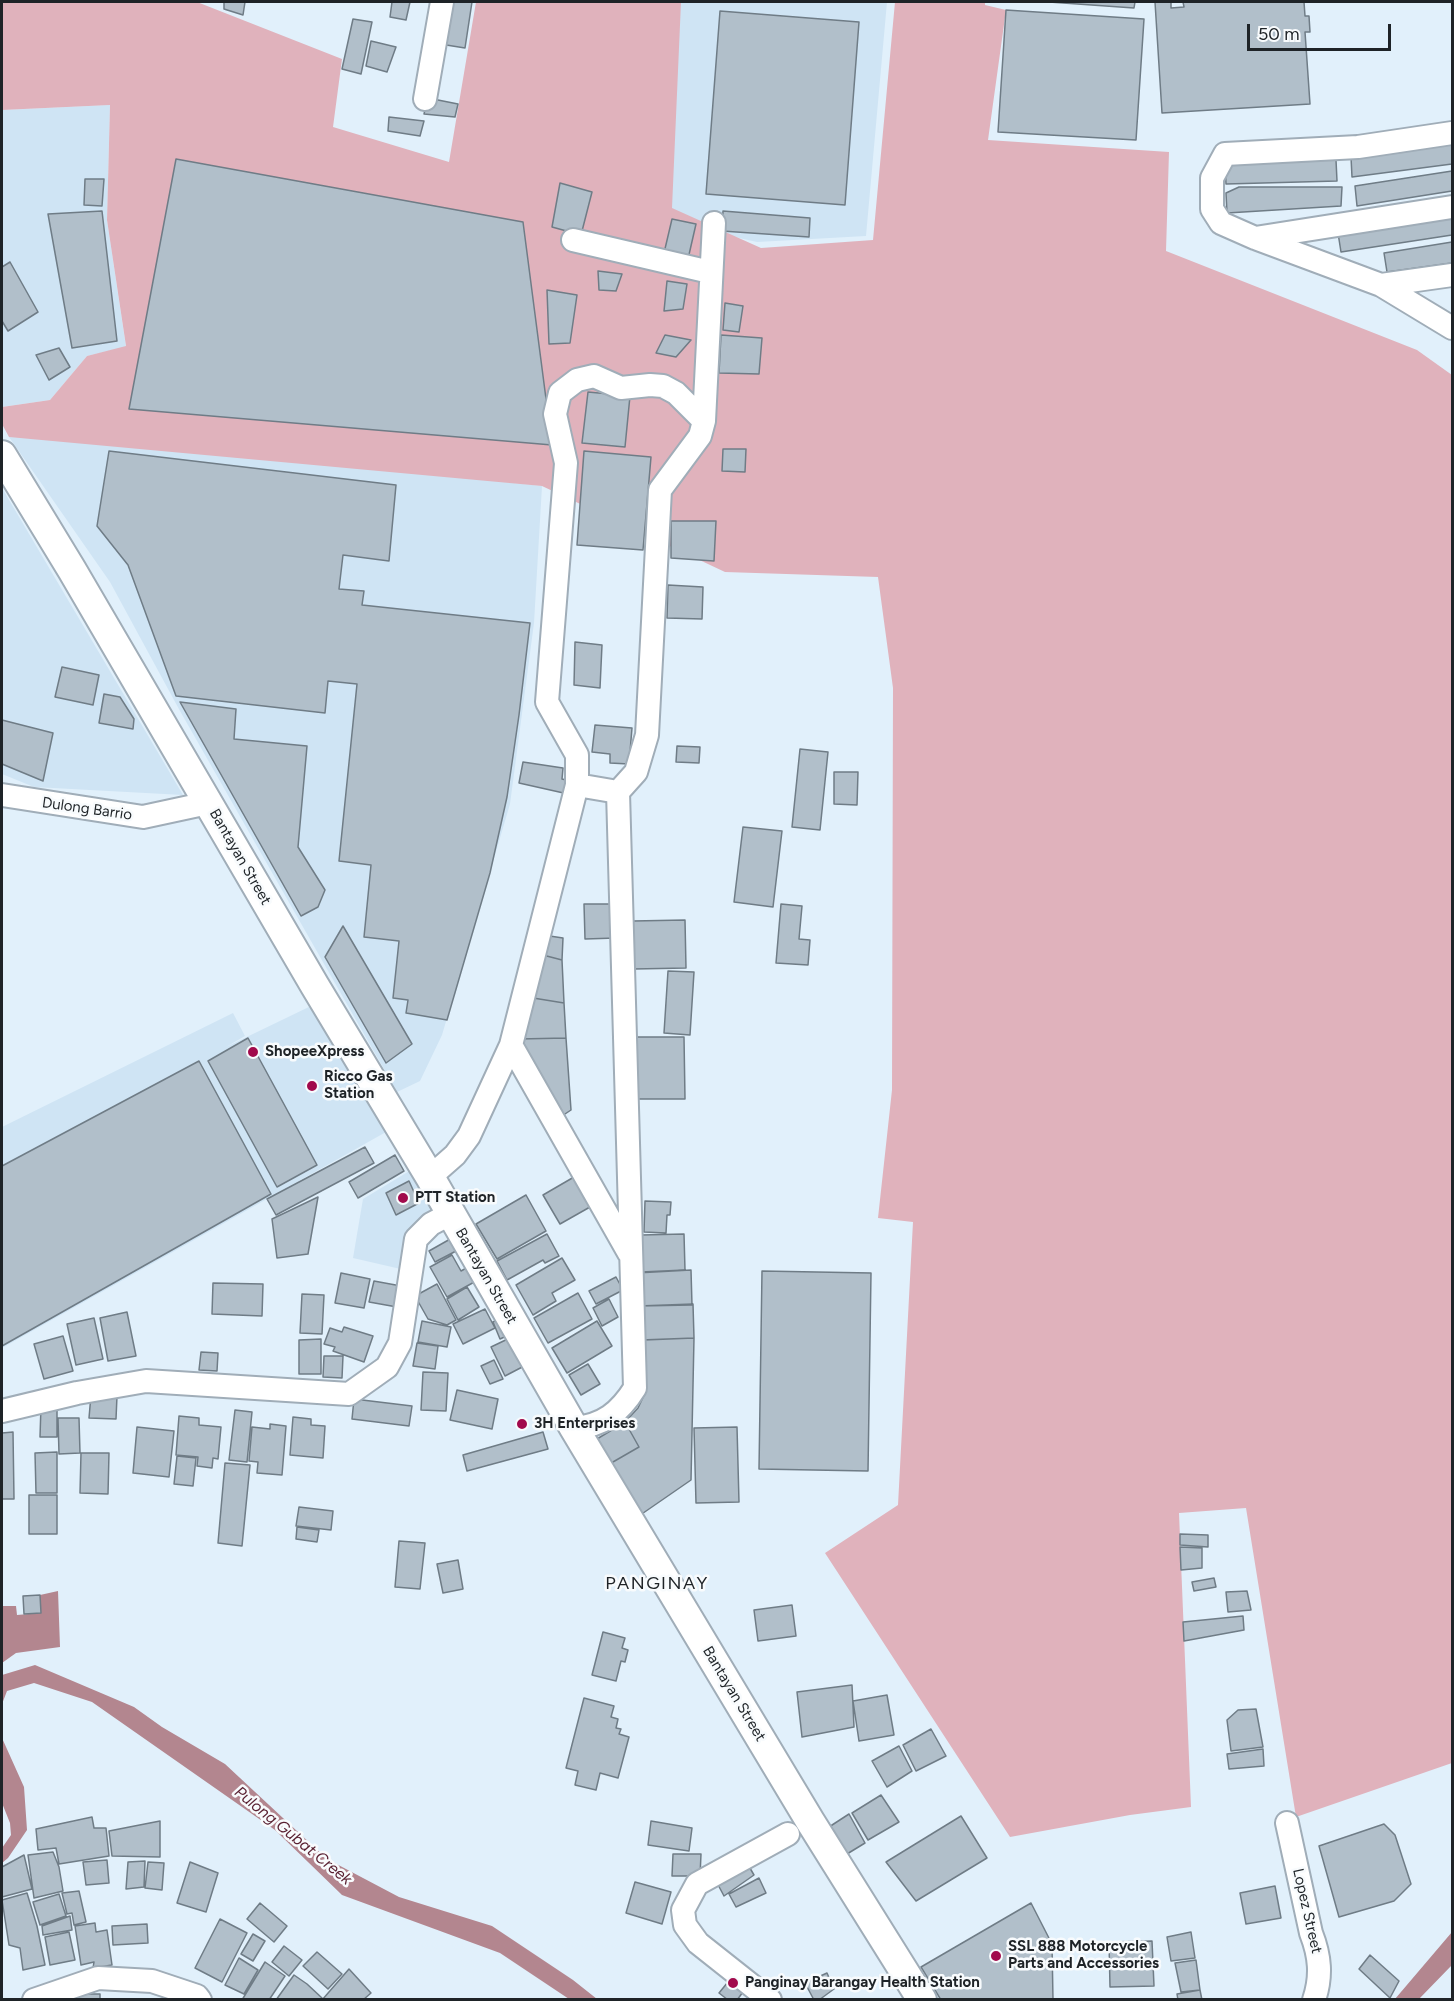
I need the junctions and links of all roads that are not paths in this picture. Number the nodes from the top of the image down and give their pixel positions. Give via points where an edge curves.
1 (442, 2) edge
2 (425, 99) dead end
3 (1452, 133) edge
4 (1452, 207) edge
5 (714, 223) dead end
6 (1255, 238) junction
7 (573, 240) dead end
8 (710, 272) junction
9 (1452, 275) edge
10 (1381, 285) junction
11 (1452, 328) edge
12 (704, 421) junction
13 (2, 455) edge
14 (577, 785) junction
15 (618, 792) junction
16 (2, 795) edge
17 (208, 803) junction
18 (512, 1045) junction
19 (430, 1177) junction
20 (450, 1214) junction
21 (631, 1257) junction
22 (2, 1411) edge
23 (574, 1428) junction
24 (1287, 1823) dead end
25 (801, 1826) junction
26 (134, 1990) edge
27 (34, 2000) edge
28 (200, 2000) edge
29 (770, 2000) edge
30 (922, 2000) edge
31 (1314, 2000) edge

1 - 2 street
3 - 6 street via 1358,147 1225,154 1212,178 1212,209 1221,223
4 - 6 street
5 - 8 street
6 - 10 street
7 - 8 street
8 - 12 street
9 - 10 street
10 - 11 street
12 - 14 street via 676,393 663,386 621,388 594,376 577,380 560,393 555,414 566,463 547,702 577,755
12 - 15 street via 700,436 660,490 647,735 636,772
13 - 17 main road, Bantayan Street
14 - 15 street
14 - 18 street
15 - 21 street
16 - 17 street, Dulong Barrio via 143,817
17 - 19 main road, Bantayan Street
18 - 19 street via 469,1136
18 - 21 street
19 - 20 main road, Bantayan Street
20 - 22 street via 431,1224 416,1239 400,1343 387,1367 349,1394 146,1381
20 - 23 main road, Bantayan Street
21 - 23 street via 635,1388 623,1407 592,1426
23 - 25 main road, Bantayan Street
24 - 31 street, Lopez Street via 1317,1950 1320,1970
25 - 29 street via 697,1884 683,1910 685,1925 698,1943
25 - 30 main road, Bantayan Street
26 - 27 street via 98,1978
26 - 28 street via 152,1981

